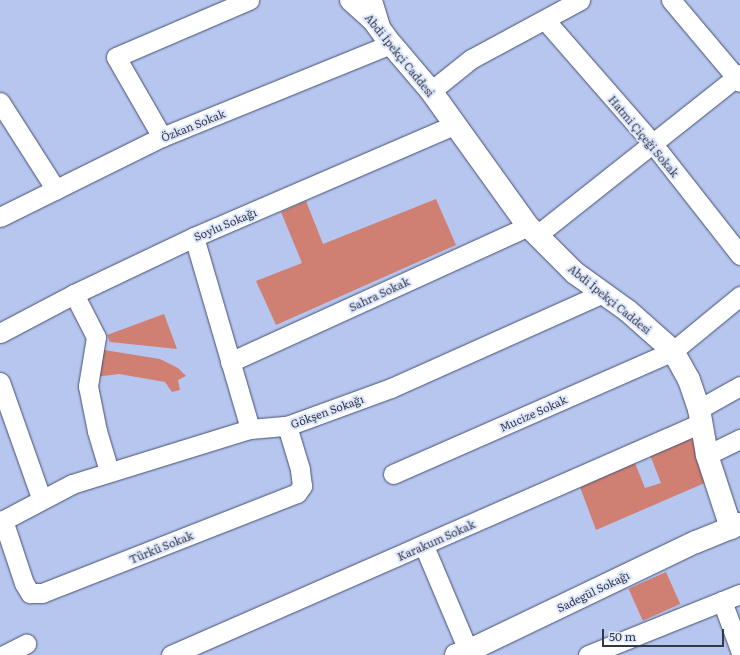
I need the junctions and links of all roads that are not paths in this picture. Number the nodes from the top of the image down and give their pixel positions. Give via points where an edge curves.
1 (249, 0) edge
2 (351, 0) edge
3 (372, 0) edge
4 (580, 0) edge
5 (671, 0) edge
6 (545, 20) junction
7 (386, 37) junction
8 (739, 78) edge
9 (432, 91) junction
10 (0, 102) edge
11 (454, 125) junction
12 (162, 137) junction
13 (653, 144) junction
14 (56, 190) junction
15 (0, 217) edge
16 (532, 230) junction
17 (194, 237) junction
18 (740, 255) edge
19 (603, 293) junction
20 (74, 294) junction
21 (740, 296) edge
22 (0, 333) edge
23 (673, 352) junction
24 (230, 362) junction
25 (0, 382) edge
26 (740, 386) edge
27 (700, 416) junction
28 (287, 426) junction
29 (250, 429) junction
30 (740, 439) edge
31 (707, 456) junction
32 (110, 471) junction
33 (393, 474) dead end
34 (41, 498) junction
35 (1, 521) edge
36 (735, 526) edge
37 (424, 546) junction
38 (740, 594) edge
39 (722, 601) junction
40 (26, 644) dead end
41 (740, 650) edge
42 (465, 654) edge
43 (4, 655) edge
44 (171, 655) edge
45 (588, 655) edge

1 - 12 street via 116,57
2 - 7 street, Abdi İpekçi Caddesi via 374,20
3 - 7 street
4 - 6 street
5 - 8 street
6 - 9 street via 471,59
6 - 13 street, Hatmi Çiçeği Sokak
7 - 9 street, Abdi İpekçi Caddesi
7 - 12 street, Özkan Sokak
8 - 13 street, Sahra Sokak
9 - 11 street, Abdi İpekçi Caddesi
10 - 14 street
11 - 16 street, Abdi İpekçi Caddesi
11 - 17 street, Soylu Sokağı
12 - 14 street, Özkan Sokak
13 - 16 street, Sahra Sokak
13 - 18 street, Hatmi Çiçeği Sokak
14 - 15 street, Özkan Sokak
16 - 19 street, Abdi İpekçi Caddesi via 575,273
16 - 24 street, Sahra Sokak
17 - 20 street, Soylu Sokağı
17 - 24 street
19 - 23 street, Abdi İpekçi Caddesi via 628,311
19 - 28 street, Gökşen Sokağı via 391,388
20 - 22 street, Soylu Sokağı
20 - 32 street via 96,337 88,386 97,431
21 - 23 street, Mucize Sokak
23 - 27 street, Abdi İpekçi Caddesi via 689,380
23 - 33 street, Mucize Sokak
24 - 29 street
25 - 34 street
26 - 27 street, Karakum Sokak
27 - 31 street, Abdi İpekçi Caddesi
27 - 37 street, Karakum Sokak
28 - 29 street, Gökşen Sokağı
28 - 35 street, Türkü Sokak via 300,469 302,486 297,493 42,593 30,593 24,583
29 - 32 street, Gökşen Sokağı
30 - 31 street
31 - 36 street, Abdi İpekçi Caddesi
32 - 34 street, Gökşen Sokağı
34 - 35 street, Gökşen Sokağı
36 - 42 street, Sadegül Sokağı
37 - 42 street
37 - 44 street, Karakum Sokak
38 - 39 street
39 - 41 street
39 - 45 street
40 - 43 street

